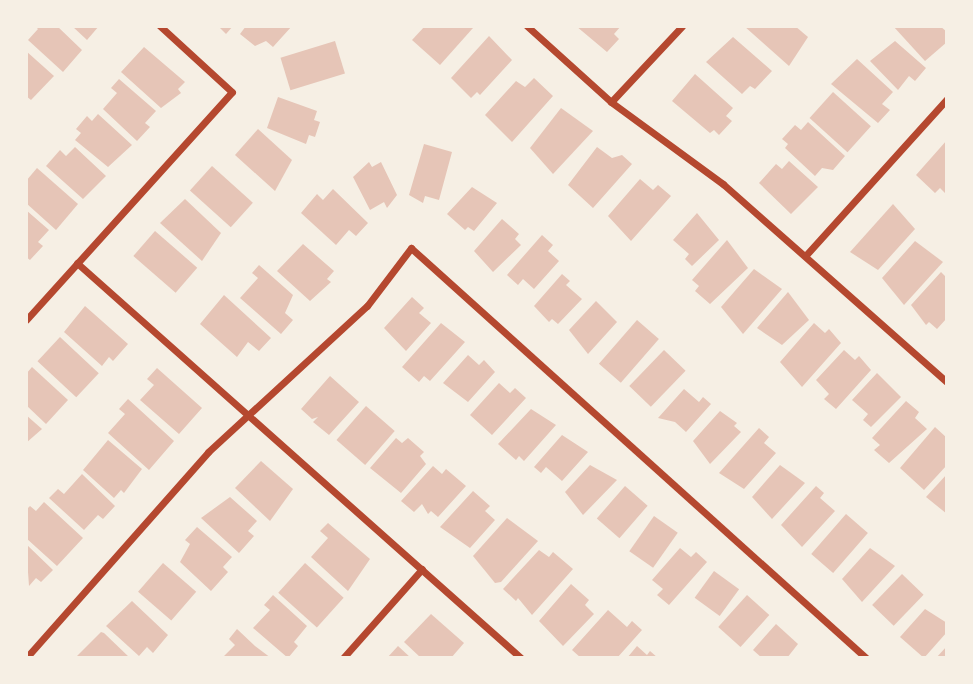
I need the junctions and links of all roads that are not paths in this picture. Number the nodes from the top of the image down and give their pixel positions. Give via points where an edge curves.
1 (160, 26) edge
2 (527, 26) edge
3 (682, 26) edge
4 (947, 99) edge
5 (611, 102) junction
6 (806, 255) junction
7 (77, 263) junction
8 (26, 320) edge
9 (947, 382) edge
10 (247, 412) junction
11 (422, 569) junction
12 (26, 658) edge
13 (343, 658) edge
14 (521, 658) edge
15 (866, 658) edge

1 - 7 street via 232,92
2 - 5 street
3 - 5 street
4 - 6 street
5 - 6 street via 723,184
6 - 9 street
7 - 8 street
7 - 10 street
10 - 11 street
10 - 12 street
10 - 15 street via 367,306 411,248
11 - 13 street
11 - 14 street

